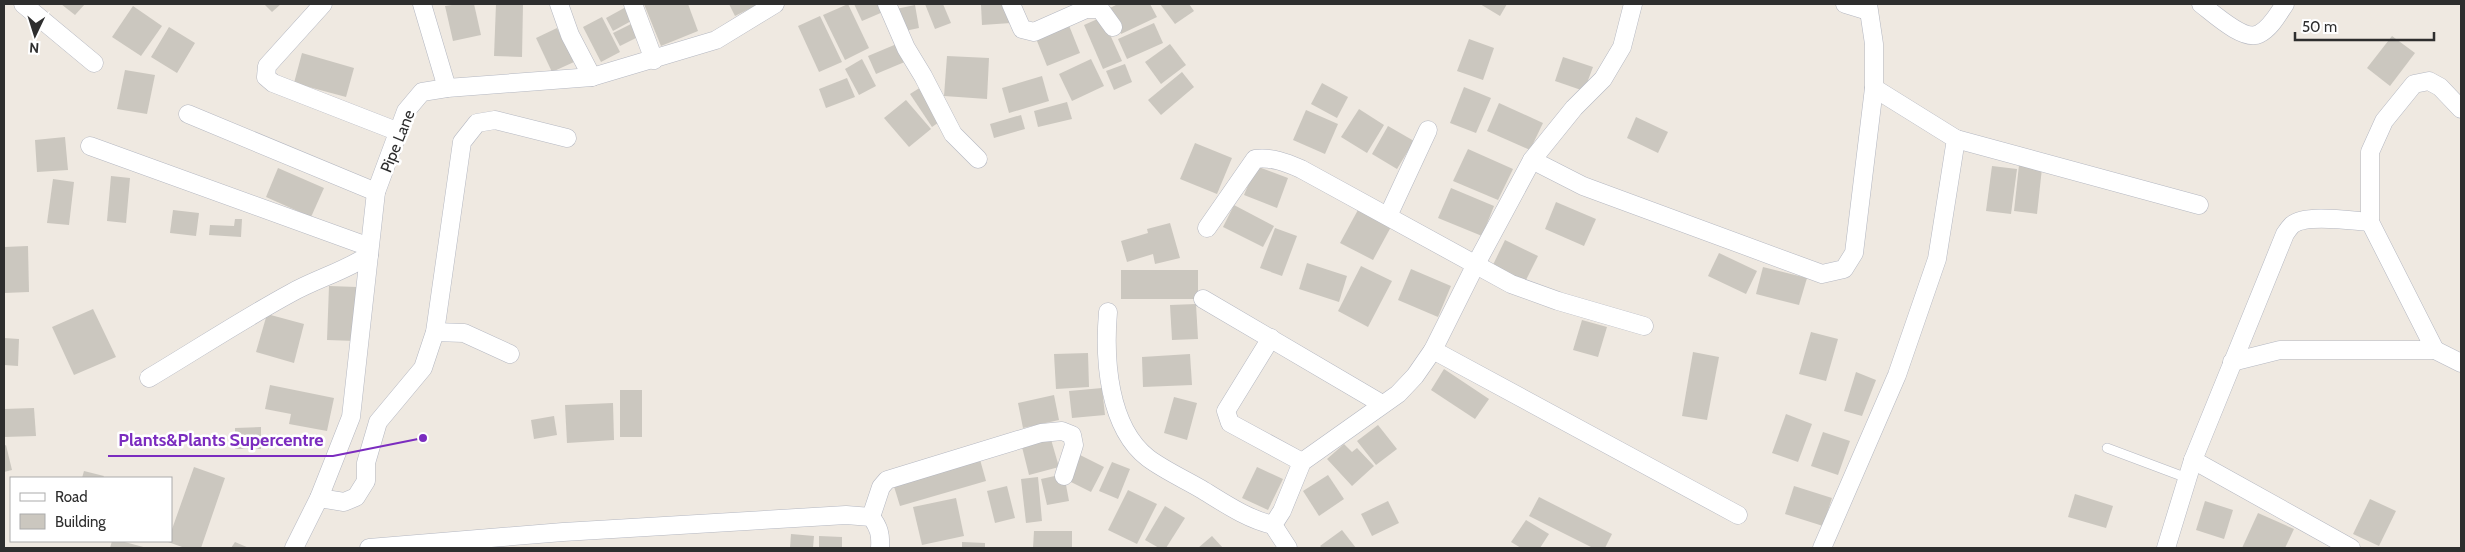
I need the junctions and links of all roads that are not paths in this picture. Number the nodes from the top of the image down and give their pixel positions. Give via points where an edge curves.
1 (23, 4) edge
2 (323, 4) edge
3 (422, 4) edge
4 (559, 4) edge
5 (633, 4) edge
6 (774, 4) edge
7 (887, 4) edge
8 (1011, 4) edge
9 (1633, 4) edge
10 (1845, 4) edge
11 (2201, 4) edge
12 (2285, 4) edge
13 (1868, 8) edge
14 (1113, 27) dead end
15 (654, 60) junction
16 (94, 63) dead end
17 (592, 77) junction
18 (447, 88) junction
19 (1874, 88) junction
20 (2461, 109) edge
21 (188, 114) dead end
22 (1428, 130) dead end
23 (399, 132) junction
24 (567, 138) dead end
25 (1956, 139) junction
26 (90, 146) dead end
27 (978, 159) dead end
28 (1532, 160) junction
29 (376, 192) junction
30 (2199, 205) dead end
31 (1388, 216) junction
32 (2370, 222) junction
33 (1207, 228) dead end
34 (369, 255) junction
35 (1476, 264) junction
36 (1203, 299) dead end
37 (1108, 312) dead end
38 (1644, 326) dead end
39 (435, 332) junction
40 (1271, 338) junction
41 (1433, 350) junction
42 (2435, 350) junction
43 (510, 354) dead end
44 (2232, 362) junction
45 (2461, 363) edge
46 (149, 378) dead end
47 (1382, 404) junction
48 (2107, 448) dead end
49 (2193, 460) junction
50 (1302, 462) junction
51 (1064, 476) dead end
52 (2188, 478) junction
53 (319, 498) junction
54 (1738, 515) dead end
55 (870, 517) junction
56 (1273, 525) junction
57 (563, 540) edge
58 (294, 548) edge
59 (369, 548) edge
60 (880, 548) edge
61 (1288, 548) edge
62 (1822, 548) edge
63 (2166, 548) edge
64 (2351, 548) edge

1 - 16 street
2 - 23 street via 267,66 266,77 273,83
3 - 18 street
4 - 17 street
5 - 15 street
6 - 15 street, Pipe Lane via 716,40
7 - 27 street via 906,48 953,134
8 - 14 street via 1022,29 1034,32 1086,9 1100,9
9 - 28 street via 1622,47 1603,79 1574,108
10 - 13 street
11 - 12 street via 2245,35 2258,35 2271,24
13 - 19 street via 1874,44
15 - 17 street, Pipe Lane
17 - 18 street, Pipe Lane
18 - 23 street, Pipe Lane via 422,92 406,111
19 - 25 street
19 - 28 street via 1854,254 1844,269 1822,274 1582,186
20 - 32 street via 2440,87 2429,81 2414,84 2384,122 2370,152
21 - 29 street
22 - 31 street
23 - 29 street, Pipe Lane
24 - 39 street via 495,120 477,122 462,142
25 - 30 street
25 - 62 street via 1937,259 1897,375
26 - 34 street via 364,245
28 - 35 street
29 - 34 street, Pipe Lane
31 - 33 street via 1301,169 1266,157 1254,159
31 - 35 street
32 - 42 street
32 - 44 street via 2322,219 2293,224 2285,234
34 - 46 street via 280,299
34 - 53 street, Pipe Lane via 352,417
35 - 38 street via 1511,284 1558,302
35 - 41 street
36 - 40 street
37 - 56 street via 1106,337 1115,410 1128,436 1148,458 1235,509
39 - 43 street via 464,333
39 - 53 street via 423,368 378,422 366,463 366,481 356,497 344,502
40 - 47 street
40 - 50 street via 1226,410 1227,418 1230,423
41 - 47 street via 1407,385
41 - 54 street
42 - 44 street via 2280,350
42 - 45 street
44 - 49 street
47 - 50 street
48 - 52 lane
49 - 52 street
49 - 64 street
50 - 56 street
51 - 55 street via 1074,445 1072,435 1062,431 1041,433 888,480 881,487
52 - 63 street
53 - 58 street, Pipe Lane
55 - 57 street via 846,515
55 - 60 street via 878,526
56 - 61 street
57 - 59 street

